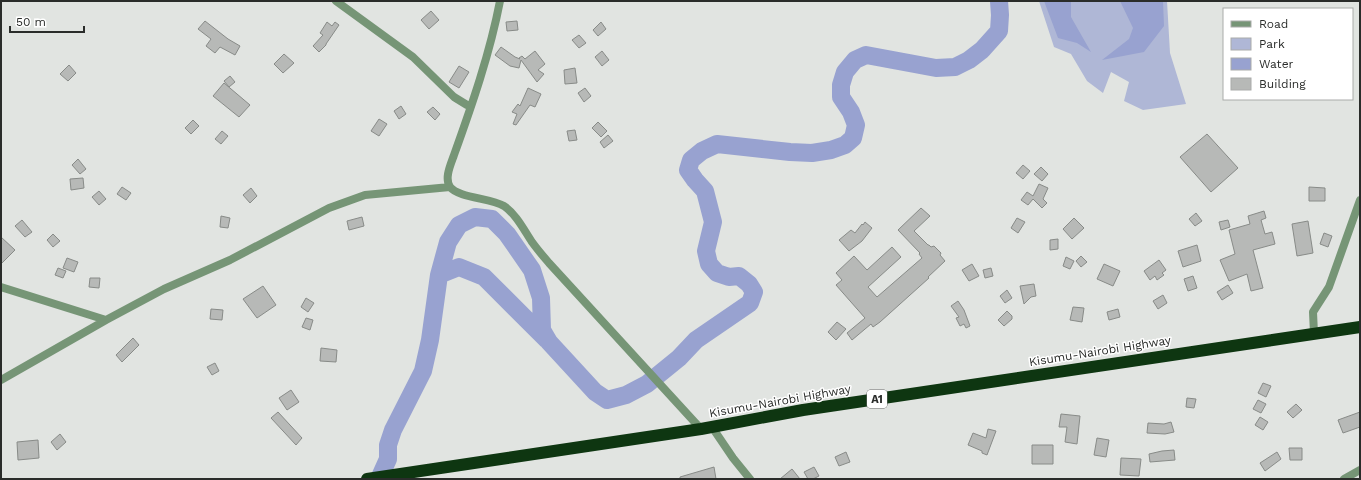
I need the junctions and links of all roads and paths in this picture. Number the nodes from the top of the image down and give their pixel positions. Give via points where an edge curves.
1 (336, 1) edge
2 (500, 1) edge
3 (467, 105) dead end
4 (450, 187) junction
5 (1360, 200) edge
6 (1, 287) edge
7 (106, 320) junction
8 (1360, 327) edge
9 (1314, 334) junction
10 (1, 380) edge
11 (706, 428) junction
12 (1360, 470) edge
13 (367, 479) edge
14 (750, 479) edge
15 (1344, 479) edge

1 - 3 street via 413,57 454,97
2 - 4 street via 484,65 450,167 447,179
4 - 7 street via 365,195 329,208 230,260 164,289
4 - 11 street via 457,193 499,204 515,216 549,263 639,362
5 - 9 street via 1329,287 1314,312
6 - 7 street
7 - 10 street
8 - 9 highway, Kisumu-Nairobi Highway / A1
9 - 11 highway, Kisumu-Nairobi Highway / A1 via 803,410
11 - 13 highway, Kisumu-Nairobi Highway / A1
11 - 14 street
12 - 15 street

